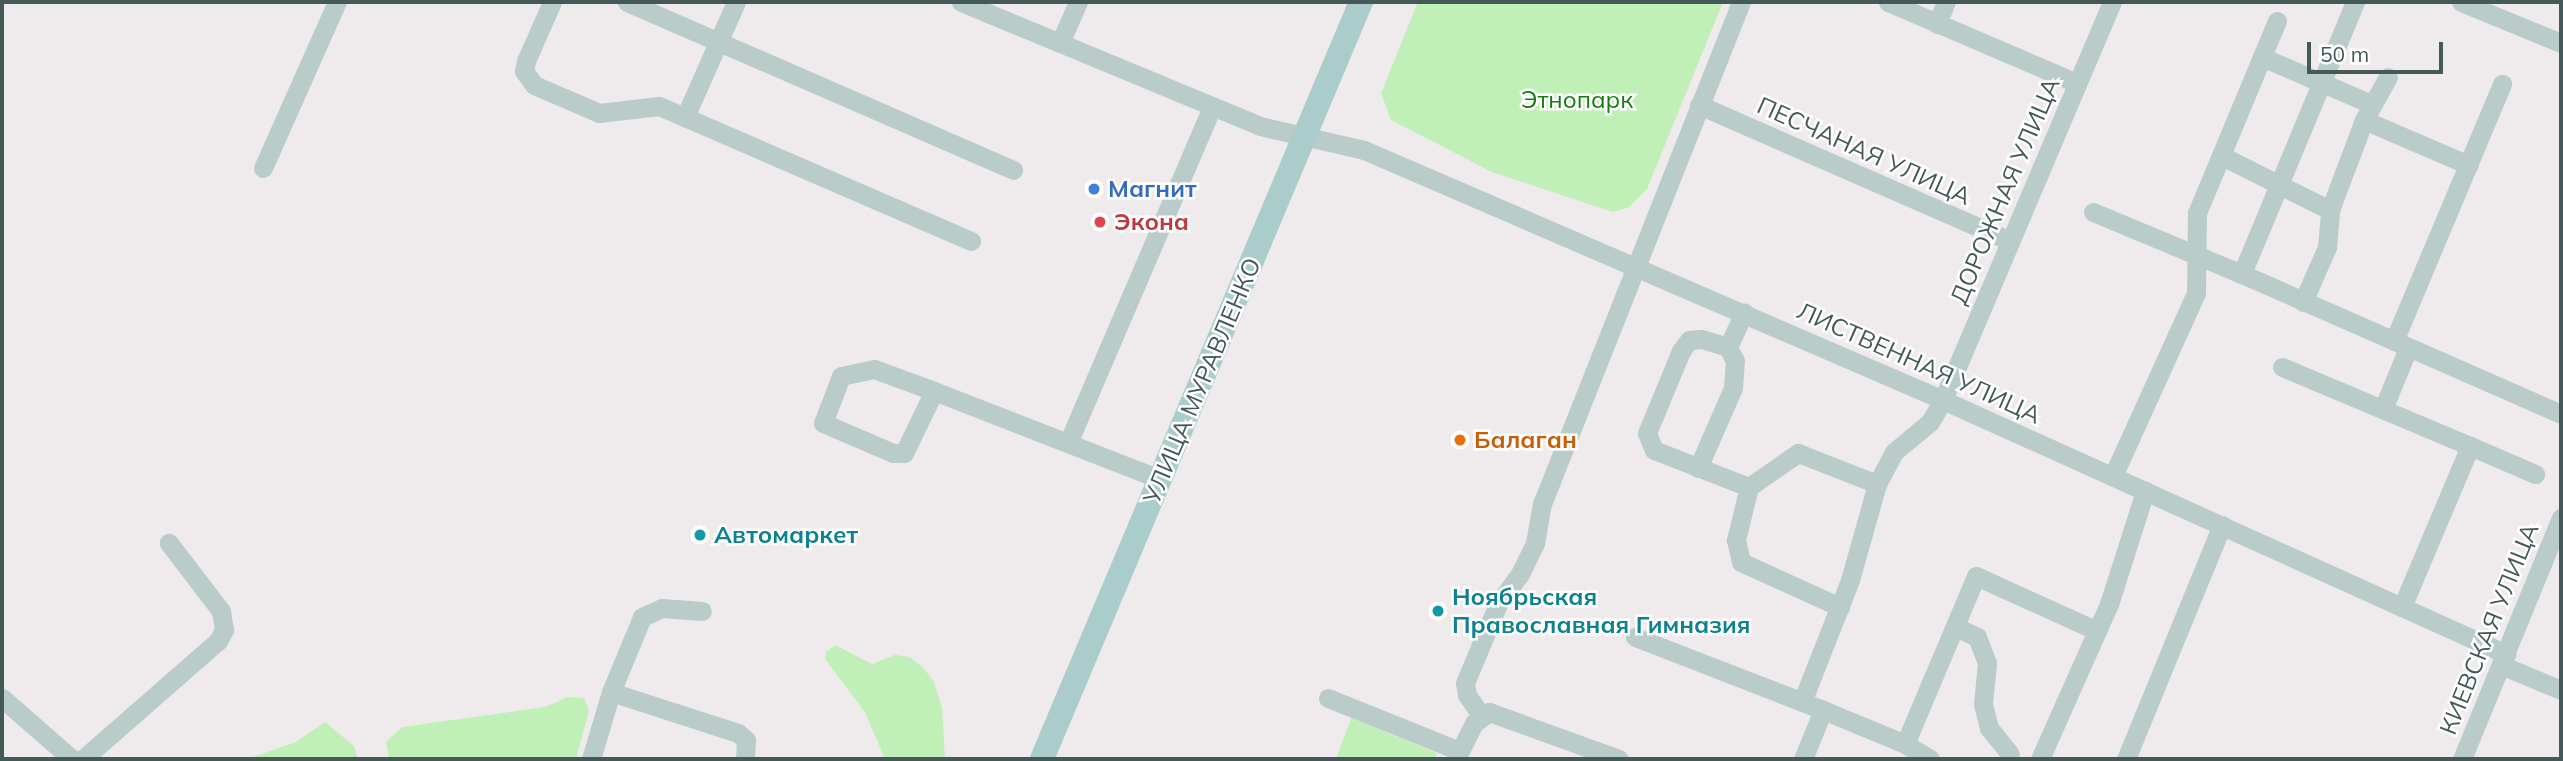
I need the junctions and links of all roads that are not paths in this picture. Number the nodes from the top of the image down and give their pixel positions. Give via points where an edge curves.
1 (337, 2) edge
2 (552, 2) edge
3 (627, 2) edge
4 (736, 2) edge
5 (961, 2) edge
6 (1078, 2) edge
7 (1361, 2) edge
8 (1741, 2) edge
9 (1888, 2) edge
10 (1946, 2) edge
11 (2112, 2) edge
12 (2355, 2) edge
13 (2461, 2) edge
14 (2277, 21) dead end
15 (1937, 24) junction
16 (718, 42) junction
17 (1060, 43) junction
18 (2561, 43) edge
19 (2262, 57) junction
20 (2388, 77) dead end
21 (2077, 83) junction
22 (2322, 83) junction
23 (2502, 84) dead end
24 (1699, 104) junction
25 (1212, 107) junction
26 (2368, 112) junction
27 (685, 117) junction
28 (1305, 137) junction
29 (2222, 156) junction
30 (2469, 165) junction
31 (263, 168) dead end
32 (1013, 170) dead end
33 (2279, 185) junction
34 (2330, 210) junction
35 (2093, 212) dead end
36 (971, 241) dead end
37 (2010, 241) junction
38 (2198, 257) junction
39 (1634, 267) junction
40 (2242, 274) junction
41 (2303, 302) junction
42 (1744, 313) junction
43 (2401, 345) junction
44 (1728, 347) junction
45 (2282, 367) dead end
46 (934, 391) junction
47 (1943, 400) junction
48 (2383, 410) junction
49 (2561, 414) edge
50 (1068, 443) junction
51 (2470, 446) junction
52 (1699, 468) junction
53 (2535, 474) dead end
54 (2113, 476) junction
55 (1160, 479) junction
56 (1877, 484) junction
57 (1749, 488) junction
58 (2145, 491) junction
59 (2561, 518) edge
60 (2222, 525) junction
61 (169, 543) dead end
62 (1840, 607) junction
63 (2402, 607) junction
64 (702, 611) dead end
65 (1955, 627) junction
66 (2097, 631) junction
67 (1635, 637) dead end
68 (2503, 659) junction
69 (2561, 690) edge
70 (611, 692) junction
71 (2, 698) edge
72 (1328, 698) dead end
73 (1802, 702) junction
74 (1823, 710) junction
75 (1481, 715) junction
76 (1905, 744) junction
77 (2042, 753) edge
78 (1458, 755) edge
79 (2005, 757) edge
80 (72, 759) edge
81 (83, 759) edge
82 (591, 759) edge
83 (745, 759) edge
84 (1042, 759) edge
85 (1619, 759) edge
86 (1802, 759) edge
87 (1930, 759) edge
88 (2126, 759) edge
89 (2462, 759) edge

1 - 31 street
2 - 27 street via 524,71 534,85 599,113 659,106
3 - 16 street
4 - 16 street
5 - 17 street, ЛИСТВЕННАЯ УЛИЦА
6 - 17 street
7 - 28 main road, УЛИЦА МУРАВЛЕНКО
8 - 24 street
9 - 15 street
10 - 15 street
11 - 21 street, ДОРОЖНАЯ УЛИЦА
12 - 22 street
13 - 18 street
14 - 19 street
15 - 21 street
16 - 27 street
16 - 32 street
17 - 25 street, ЛИСТВЕННАЯ УЛИЦА
19 - 22 street
19 - 29 street
20 - 26 street
21 - 37 street, ДОРОЖНАЯ УЛИЦА
22 - 26 street
22 - 33 street
23 - 30 street
24 - 37 street, ПЕСЧАНАЯ УЛИЦА
24 - 39 street
25 - 28 street, ЛИСТВЕННАЯ УЛИЦА
25 - 50 street
26 - 30 street
26 - 34 street
27 - 36 street
28 - 39 street, ЛИСТВЕННАЯ УЛИЦА via 1364,150
28 - 55 main road, УЛИЦА МУРАВЛЕНКО
29 - 33 street
29 - 38 street via 2197,213
30 - 43 street
33 - 34 street
33 - 40 street
34 - 41 street via 2327,247
35 - 38 street
37 - 47 street, ДОРОЖНАЯ УЛИЦА
38 - 40 street
38 - 54 street via 2196,293
39 - 42 street, ЛИСТВЕННАЯ УЛИЦА
39 - 75 street via 1542,503 1535,543 1520,574 1497,604 1465,683 1467,695
40 - 41 street
41 - 43 street
42 - 44 street
42 - 47 street, ЛИСТВЕННАЯ УЛИЦА
43 - 48 street
43 - 49 street
44 - 52 street via 1735,361 1733,388
44 - 52 street via 1689,340 1647,433 1654,450
45 - 48 street
46 - 46 street via 904,453 893,453 823,423 841,376 874,369
46 - 50 street
47 - 54 street, ЛИСТВЕННАЯ УЛИЦА
47 - 56 street, ДОРОЖНАЯ УЛИЦА via 1930,422 1894,452
48 - 51 street
50 - 55 street
51 - 53 street
51 - 63 street
52 - 57 street
54 - 58 street, ЛИСТВЕННАЯ УЛИЦА
55 - 84 main road, УЛИЦА МУРАВЛЕНКО
56 - 57 street via 1798,453
56 - 62 street, ДОРОЖНАЯ УЛИЦА
57 - 62 street via 1736,540 1741,562
58 - 60 street, ЛИСТВЕННАЯ УЛИЦА
58 - 66 street
59 - 68 street, КИЕВСКАЯ УЛИЦА
60 - 63 street, ЛИСТВЕННАЯ УЛИЦА
60 - 88 street
61 - 81 street via 221,611 224,631
62 - 73 street, ДОРОЖНАЯ УЛИЦА
63 - 68 street, ЛИСТВЕННАЯ УЛИЦА
64 - 70 street via 662,608 642,617
65 - 66 street via 1976,576
65 - 76 street
65 - 79 street via 1977,636 1987,663 1983,704 1989,728
66 - 77 street
67 - 73 street
68 - 69 street, ЛИСТВЕННАЯ УЛИЦА
68 - 89 street, КИЕВСКАЯ УЛИЦА
70 - 82 street
70 - 83 street via 738,733 746,740
71 - 80 street
72 - 78 street
73 - 74 street
74 - 76 street
74 - 86 street
75 - 78 street
75 - 85 street via 1500,715
76 - 87 street
77 - 79 street

